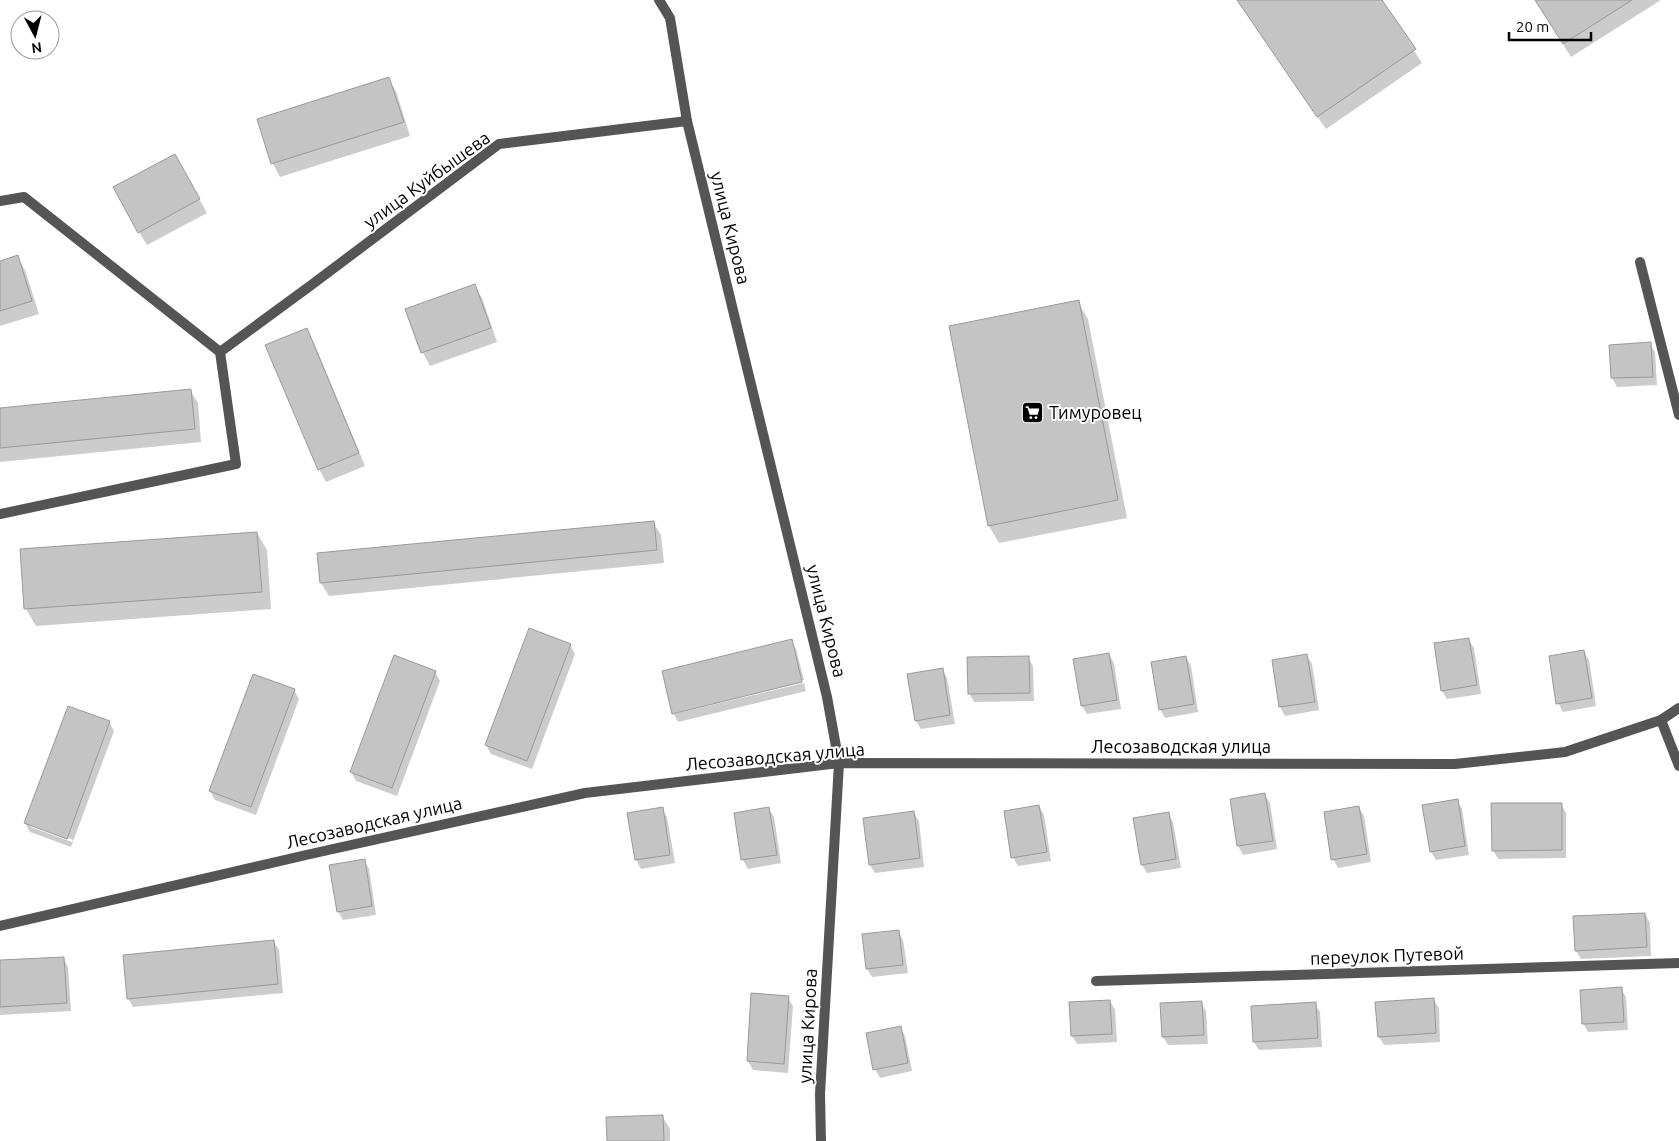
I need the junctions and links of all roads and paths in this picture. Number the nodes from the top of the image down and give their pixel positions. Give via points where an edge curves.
1 (658, 0) edge
2 (687, 121) junction
3 (0, 201) edge
4 (1640, 262) dead end
5 (220, 352) junction
6 (1679, 415) edge
7 (0, 514) edge
8 (1679, 708) edge
9 (1661, 720) junction
10 (839, 763) junction
11 (1679, 766) edge
12 (0, 926) edge
13 (1679, 963) edge
14 (1096, 981) dead end
15 (821, 1141) edge

1 - 2 street, улица Кирова via 670,18
2 - 5 street, улица Куйбышева via 499,144
2 - 10 street, улица Кирова via 828,697
3 - 5 street via 24,197
4 - 6 street
5 - 7 street via 236,464
8 - 9 street, Лесозаводская улица
9 - 10 street, Лесозаводская улица via 1565,752 1455,764
9 - 11 street
10 - 12 street, Лесозаводская улица via 585,793
10 - 15 street, улица Кирова via 820,1094
13 - 14 street, переулок Путевой

